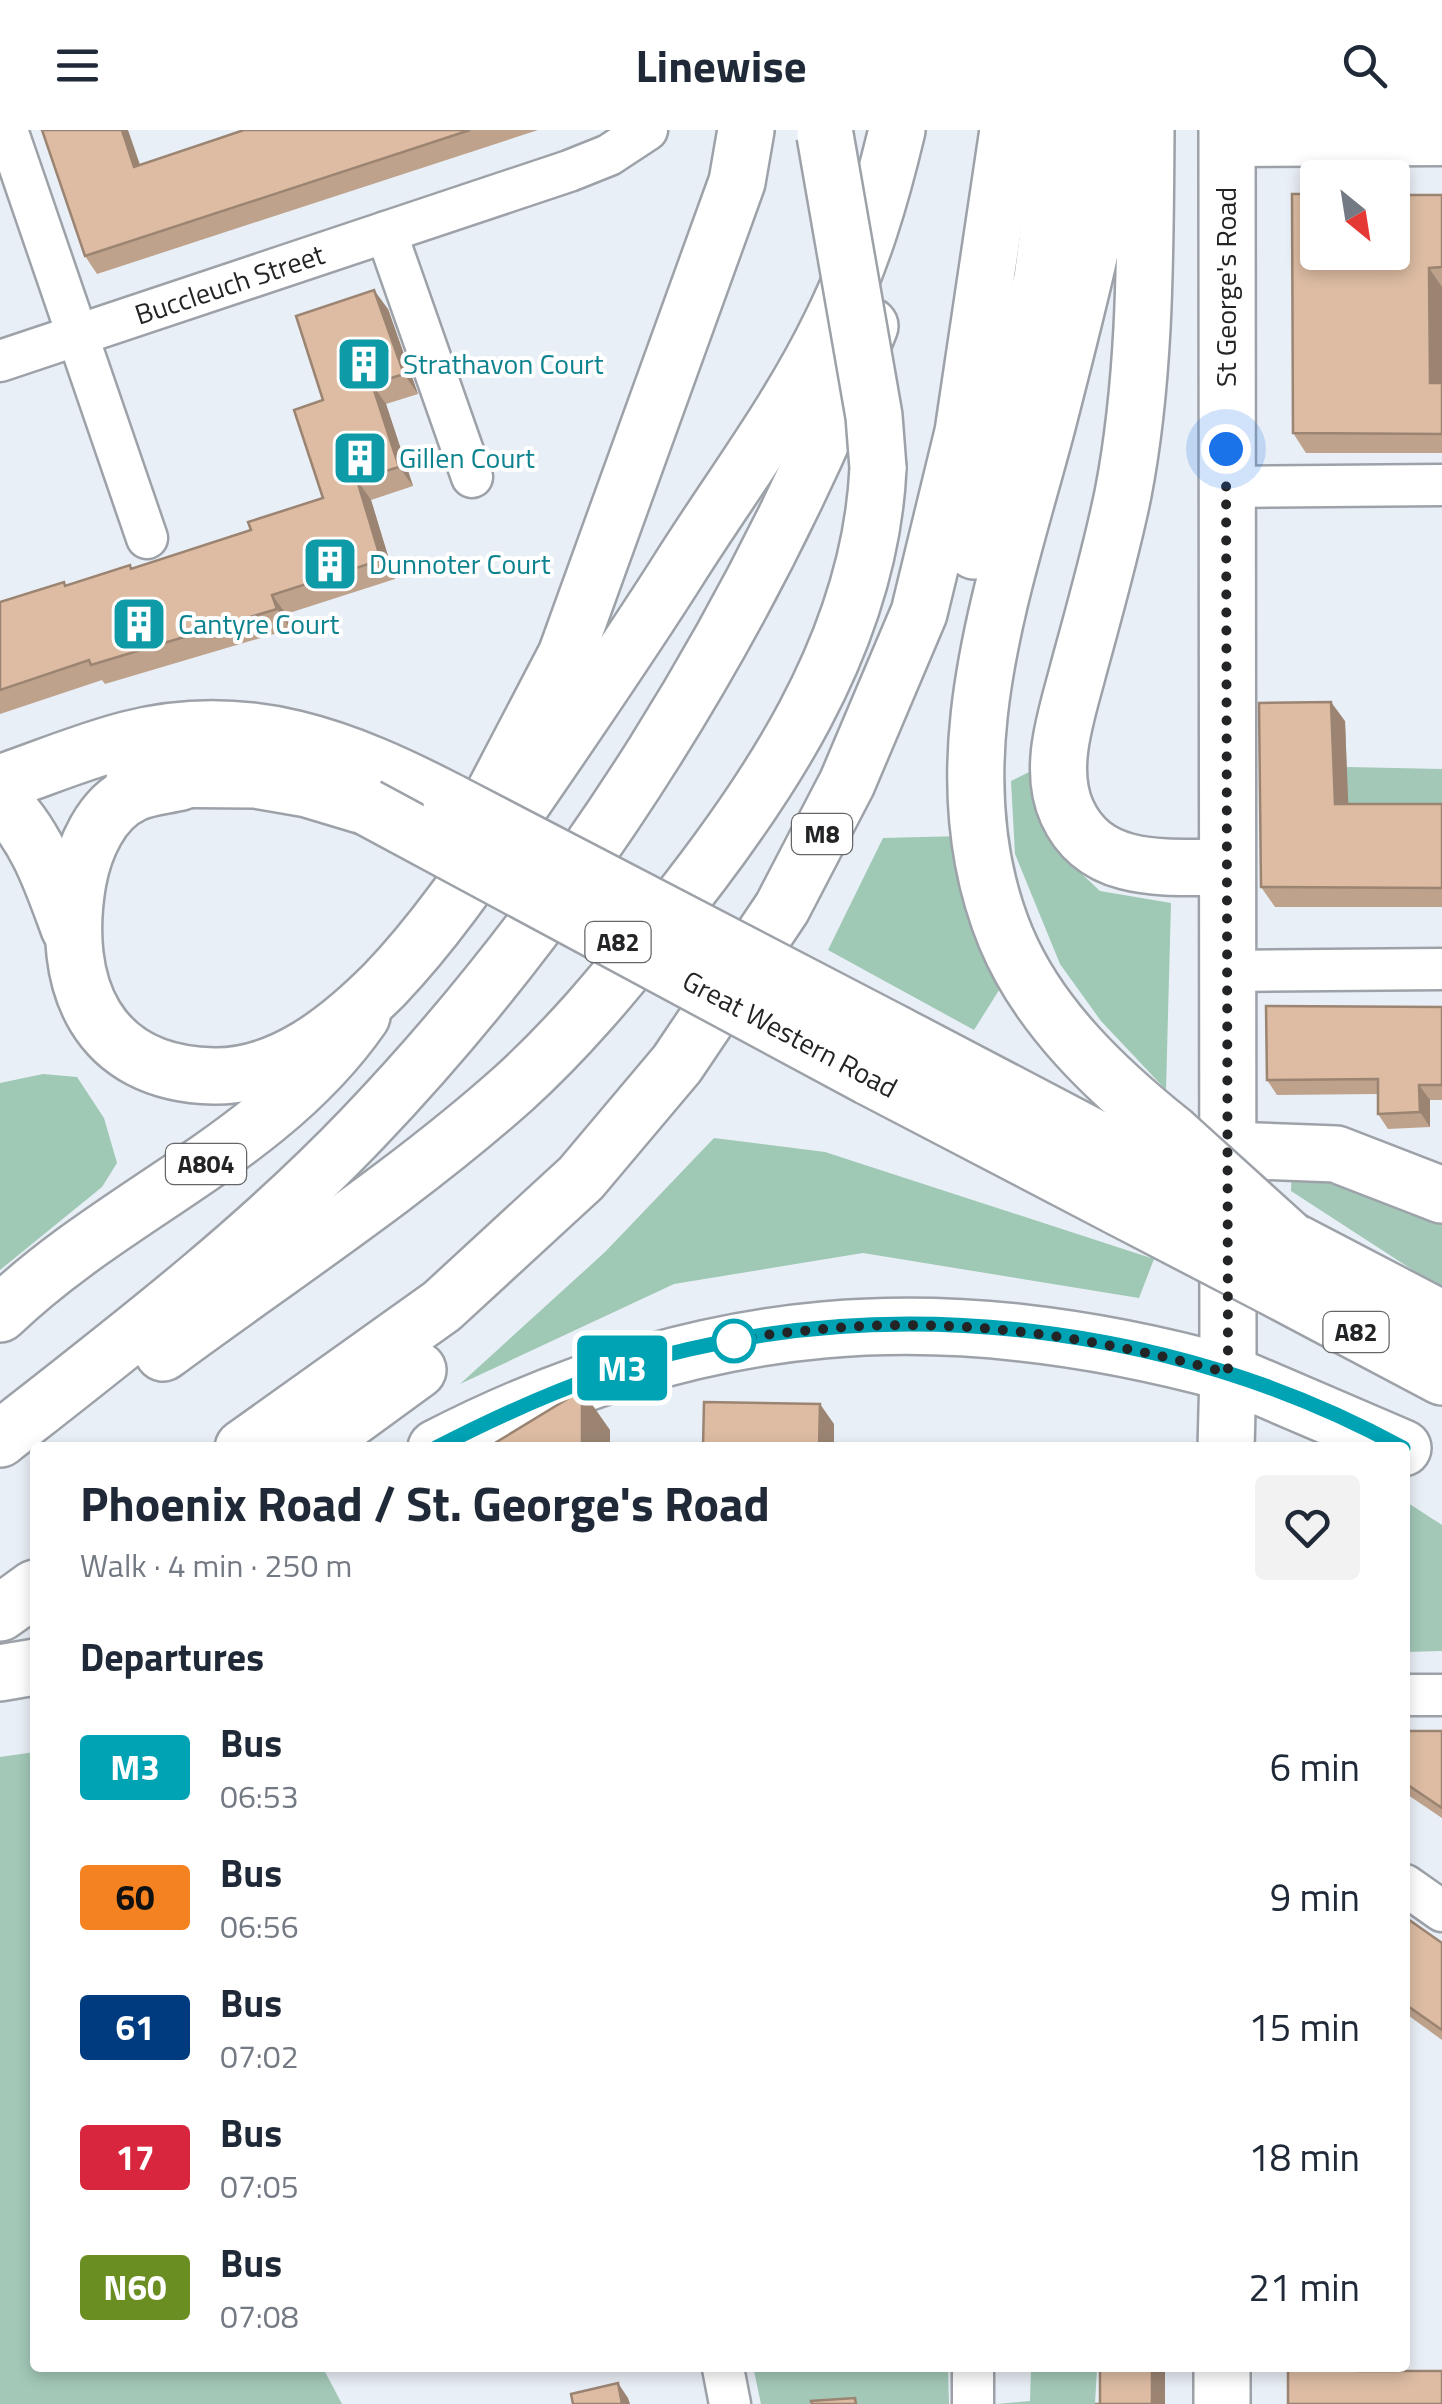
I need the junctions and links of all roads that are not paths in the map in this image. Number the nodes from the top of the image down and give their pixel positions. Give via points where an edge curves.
1 (7, 130) edge
2 (647, 130) edge
3 (746, 130) edge
4 (897, 130) edge
5 (933, 130) edge
6 (1008, 130) edge
7 (1061, 130) edge
8 (1114, 130) edge
9 (1146, 130) edge
10 (825, 132) edge
11 (1227, 138) edge
12 (1442, 145) edge
13 (386, 232) junction
14 (76, 337) junction
15 (0, 361) edge
16 (472, 477) dead end
17 (1442, 485) edge
18 (1225, 486) junction
19 (148, 538) dead end
20 (181, 782) junction
21 (375, 787) junction
22 (7, 800) edge
23 (1227, 867) junction
24 (70, 933) junction
25 (1229, 948) junction
26 (1442, 969) edge
27 (383, 985) junction
28 (1228, 1150) junction
29 (1144, 1168) junction
30 (1442, 1195) edge
31 (1279, 1263) junction
32 (0, 1314) edge
33 (1442, 1319) edge
34 (1228, 1373) junction
35 (1442, 1377) edge
36 (90, 1386) junction
37 (0, 1438) edge
38 (252, 1442) edge
39 (320, 1442) edge
40 (449, 1442) edge
41 (1226, 1442) edge
42 (1390, 1442) edge
43 (1410, 1451) edge
44 (0, 1465) edge
45 (1442, 1469) edge
46 (30, 1592) edge
47 (0, 1613) edge
48 (30, 1631) edge
49 (0, 1652) edge
50 (30, 1668) edge
51 (0, 1672) edge
52 (1442, 1695) edge
53 (1410, 1696) edge
54 (1410, 1889) edge
55 (1442, 1911) edge
56 (725, 2372) edge
57 (972, 2372) edge
58 (1222, 2372) edge
59 (730, 2404) edge
60 (972, 2404) edge
61 (1222, 2404) edge

1 - 14 street
2 - 13 street, Buccleuch Street via 569,171
3 - 27 main road, A804 via 737,182 566,655 476,831
4 - 27 main road via 860,260 794,393 461,893
5 - 36 main road via 907,226 824,435 759,567 617,806 492,979 362,1130
6 - 38 main road, M8 via 942,536 891,683 812,856 677,1064 581,1178 442,1306
7 - 39 main road via 1042,279 974,552 857,841 772,990 648,1153 574,1235 428,1363
8 - 29 main road via 1074,319 984,666 977,815 1006,937 1036,992 1120,1091
9 - 23 main road via 1144,256 1123,492 1074,686 1059,784 1079,833 1112,859
10 - 36 main road, bridge via 878,468 854,602 766,789 612,986 511,1090 308,1246
11 - 12 street
11 - 18 main road, St George's Road
13 - 14 street, Buccleuch Street
13 - 16 street
14 - 15 street, Buccleuch Street
14 - 19 street
17 - 18 street
18 - 23 main road, St George's Road
20 - 21 main road, Great Western Road / A82
20 - 22 main road, Great Western Road / A82 via 126,778
20 - 24 main road via 131,794 101,820 82,858
21 - 22 main road, Great Western Road / A82 via 284,733 214,728 132,738
21 - 29 main road, Great Western Road / A82, bridge via 883,1055
22 - 24 main road via 46,866
23 - 25 main road, St George's Road
24 - 27 main road via 80,990 100,1025 149,1062 193,1075 247,1074 273,1066 329,1031
25 - 26 street
25 - 28 main road, St George's Road
27 - 32 main road, A804 via 335,1052 267,1119 68,1256
28 - 30 main road via 1336,1154
28 - 34 main road, St George's Road
29 - 31 main road, bridge
29 - 31 main road, Great Western Road / A82, bridge
31 - 33 main road, Great Western Road / A82
31 - 35 main road, Great Western Road / A82
34 - 40 main road via 1133,1348 1007,1329 828,1328 718,1344 630,1366
34 - 41 main road, St George's Road
34 - 42 main road
36 - 37 main road
36 - 44 main road
43 - 45 main road
46 - 47 main road
48 - 49 main road
50 - 51 main road
52 - 53 street
54 - 55 street
56 - 59 street
57 - 60 street
58 - 61 main road

